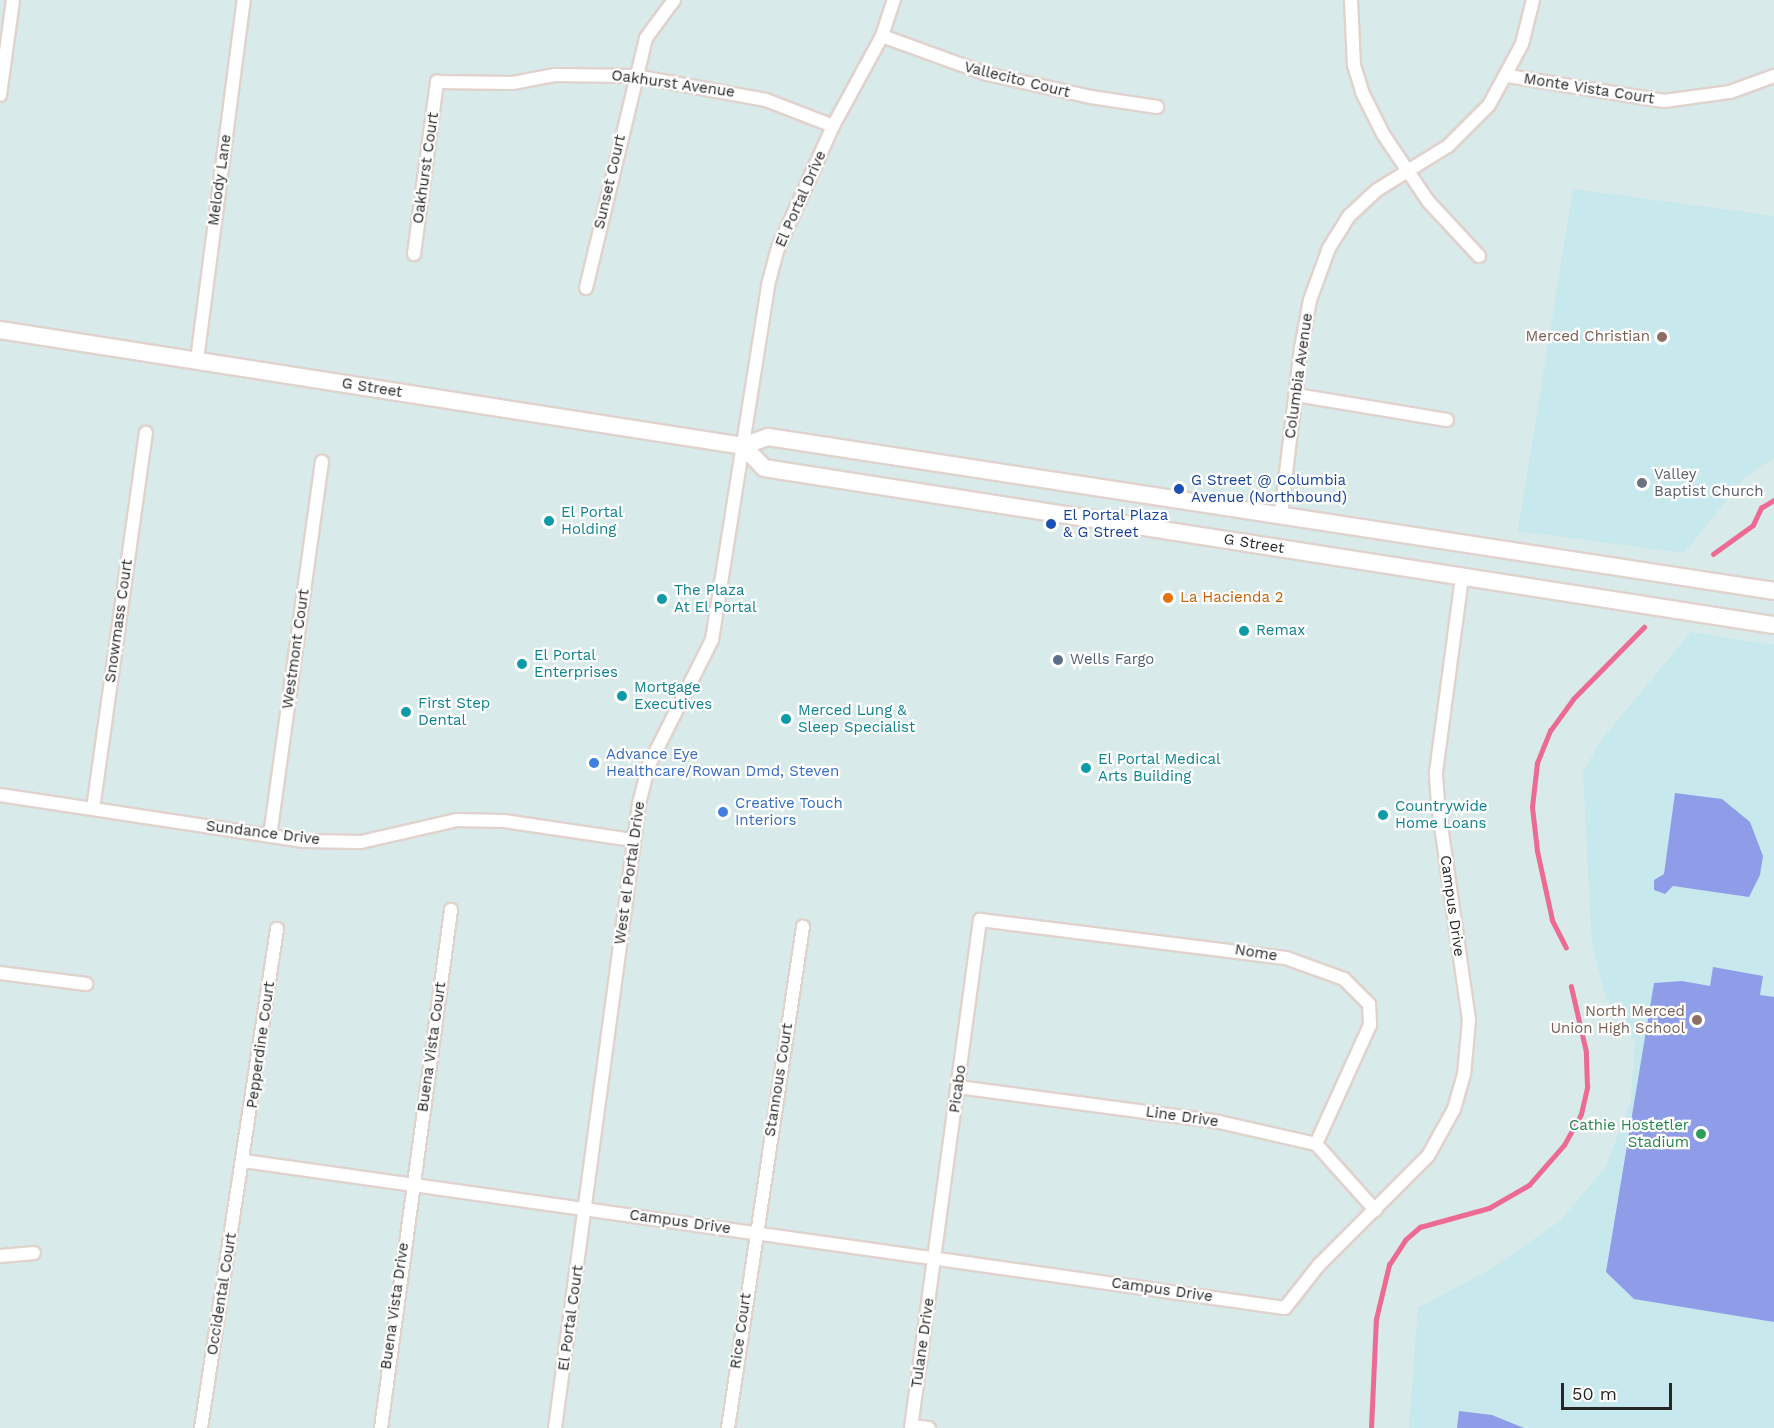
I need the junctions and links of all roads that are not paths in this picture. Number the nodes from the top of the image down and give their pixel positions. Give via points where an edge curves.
1 (13, 0) edge
2 (244, 0) edge
3 (674, 0) edge
4 (894, 0) edge
5 (1351, 0) edge
6 (1533, 0) edge
7 (882, 36) junction
8 (635, 76) junction
9 (1508, 76) junction
10 (1774, 76) edge
11 (437, 82) joint
12 (0, 95) edge
13 (1156, 107) dead end
14 (833, 126) junction
15 (1406, 173) junction
16 (414, 254) dead end
17 (1479, 256) dead end
18 (586, 288) dead end
19 (0, 330) edge
20 (197, 360) junction
21 (1296, 395) junction
22 (1447, 420) dead end
23 (146, 433) dead end
24 (743, 446) junction
25 (322, 462) dead end
26 (1281, 515) junction
27 (1462, 576) junction
28 (1774, 591) edge
29 (1774, 625) edge
30 (0, 795) edge
31 (93, 809) junction
32 (270, 836) junction
33 (632, 840) junction
34 (451, 910) dead end
35 (980, 920) joint
36 (803, 927) dead end
37 (277, 929) dead end
38 (0, 973) edge
39 (86, 984) dead end
40 (958, 1087) junction
41 (1316, 1144) junction
42 (244, 1161) junction
43 (412, 1184) junction
44 (587, 1208) junction
45 (1375, 1210) junction
46 (755, 1233) junction
47 (34, 1253) dead end
48 (0, 1256) edge
49 (935, 1259) junction
50 (911, 1427) edge
51 (201, 1428) edge
52 (381, 1428) edge
53 (555, 1428) edge
54 (728, 1428) edge
55 (929, 1428) edge

1 - 12 street
2 - 20 street, Melody Lane
3 - 8 street, Sunset Court via 646,38
4 - 7 street, El Portal Drive
5 - 15 street via 1354,65 1362,92
6 - 9 street, Columbia Avenue via 1522,44
7 - 13 street, Vallecito Court via 1010,80
7 - 14 street, El Portal Drive
8 - 11 street, Oakhurst Avenue via 555,75 513,83
8 - 14 street, Oakhurst Avenue via 766,100
8 - 18 street, Sunset Court
9 - 10 street, Monte Vista Court via 1664,101 1730,92
9 - 15 street, Columbia Avenue via 1465,132
11 - 16 street, Oakhurst Court
14 - 24 street, El Portal Drive via 778,248 768,285
15 - 17 street
15 - 21 street, Columbia Avenue via 1377,190 1349,216 1329,248 1310,300
19 - 20 street, G Street
20 - 24 street, G Street
21 - 22 street
21 - 26 street, Columbia Avenue
23 - 31 street, Snowmass Court
24 - 26 street, G Street via 768,437
24 - 27 street, G Street via 764,468
24 - 33 street, West el Portal Drive via 712,640 648,767
25 - 32 street, Westmont Court
26 - 28 street, G Street
27 - 29 street, G Street
27 - 45 street, Campus Drive via 1437,772 1469,1042 1460,1092 1438,1141 1417,1170
30 - 31 street, Sundance Drive
31 - 32 street, Sundance Drive
32 - 33 street, Sundance Drive via 361,842 457,820 504,821
33 - 44 street, West el Portal Drive
34 - 43 street, Buena Vista Court
35 - 40 street, Picabo
35 - 41 street, Nome via 1286,958 1344,979 1369,1004 1370,1025
36 - 46 street, Stannous Court
37 - 42 street, Pepperdine Court
38 - 39 street
40 - 41 street, Line Drive via 1219,1122
40 - 49 street, Picabo
41 - 45 street
42 - 43 street, Campus Drive
42 - 51 street, Occidental Court
43 - 44 street, Campus Drive
43 - 52 street, Buena Vista Drive
44 - 46 street, Campus Drive
44 - 53 street, El Portal Court
45 - 49 street, Campus Drive via 1308,1277 1285,1308
46 - 49 street, Campus Drive
46 - 54 street, Rice Court
47 - 48 street
49 - 50 street, Tulane Drive
50 - 55 street

